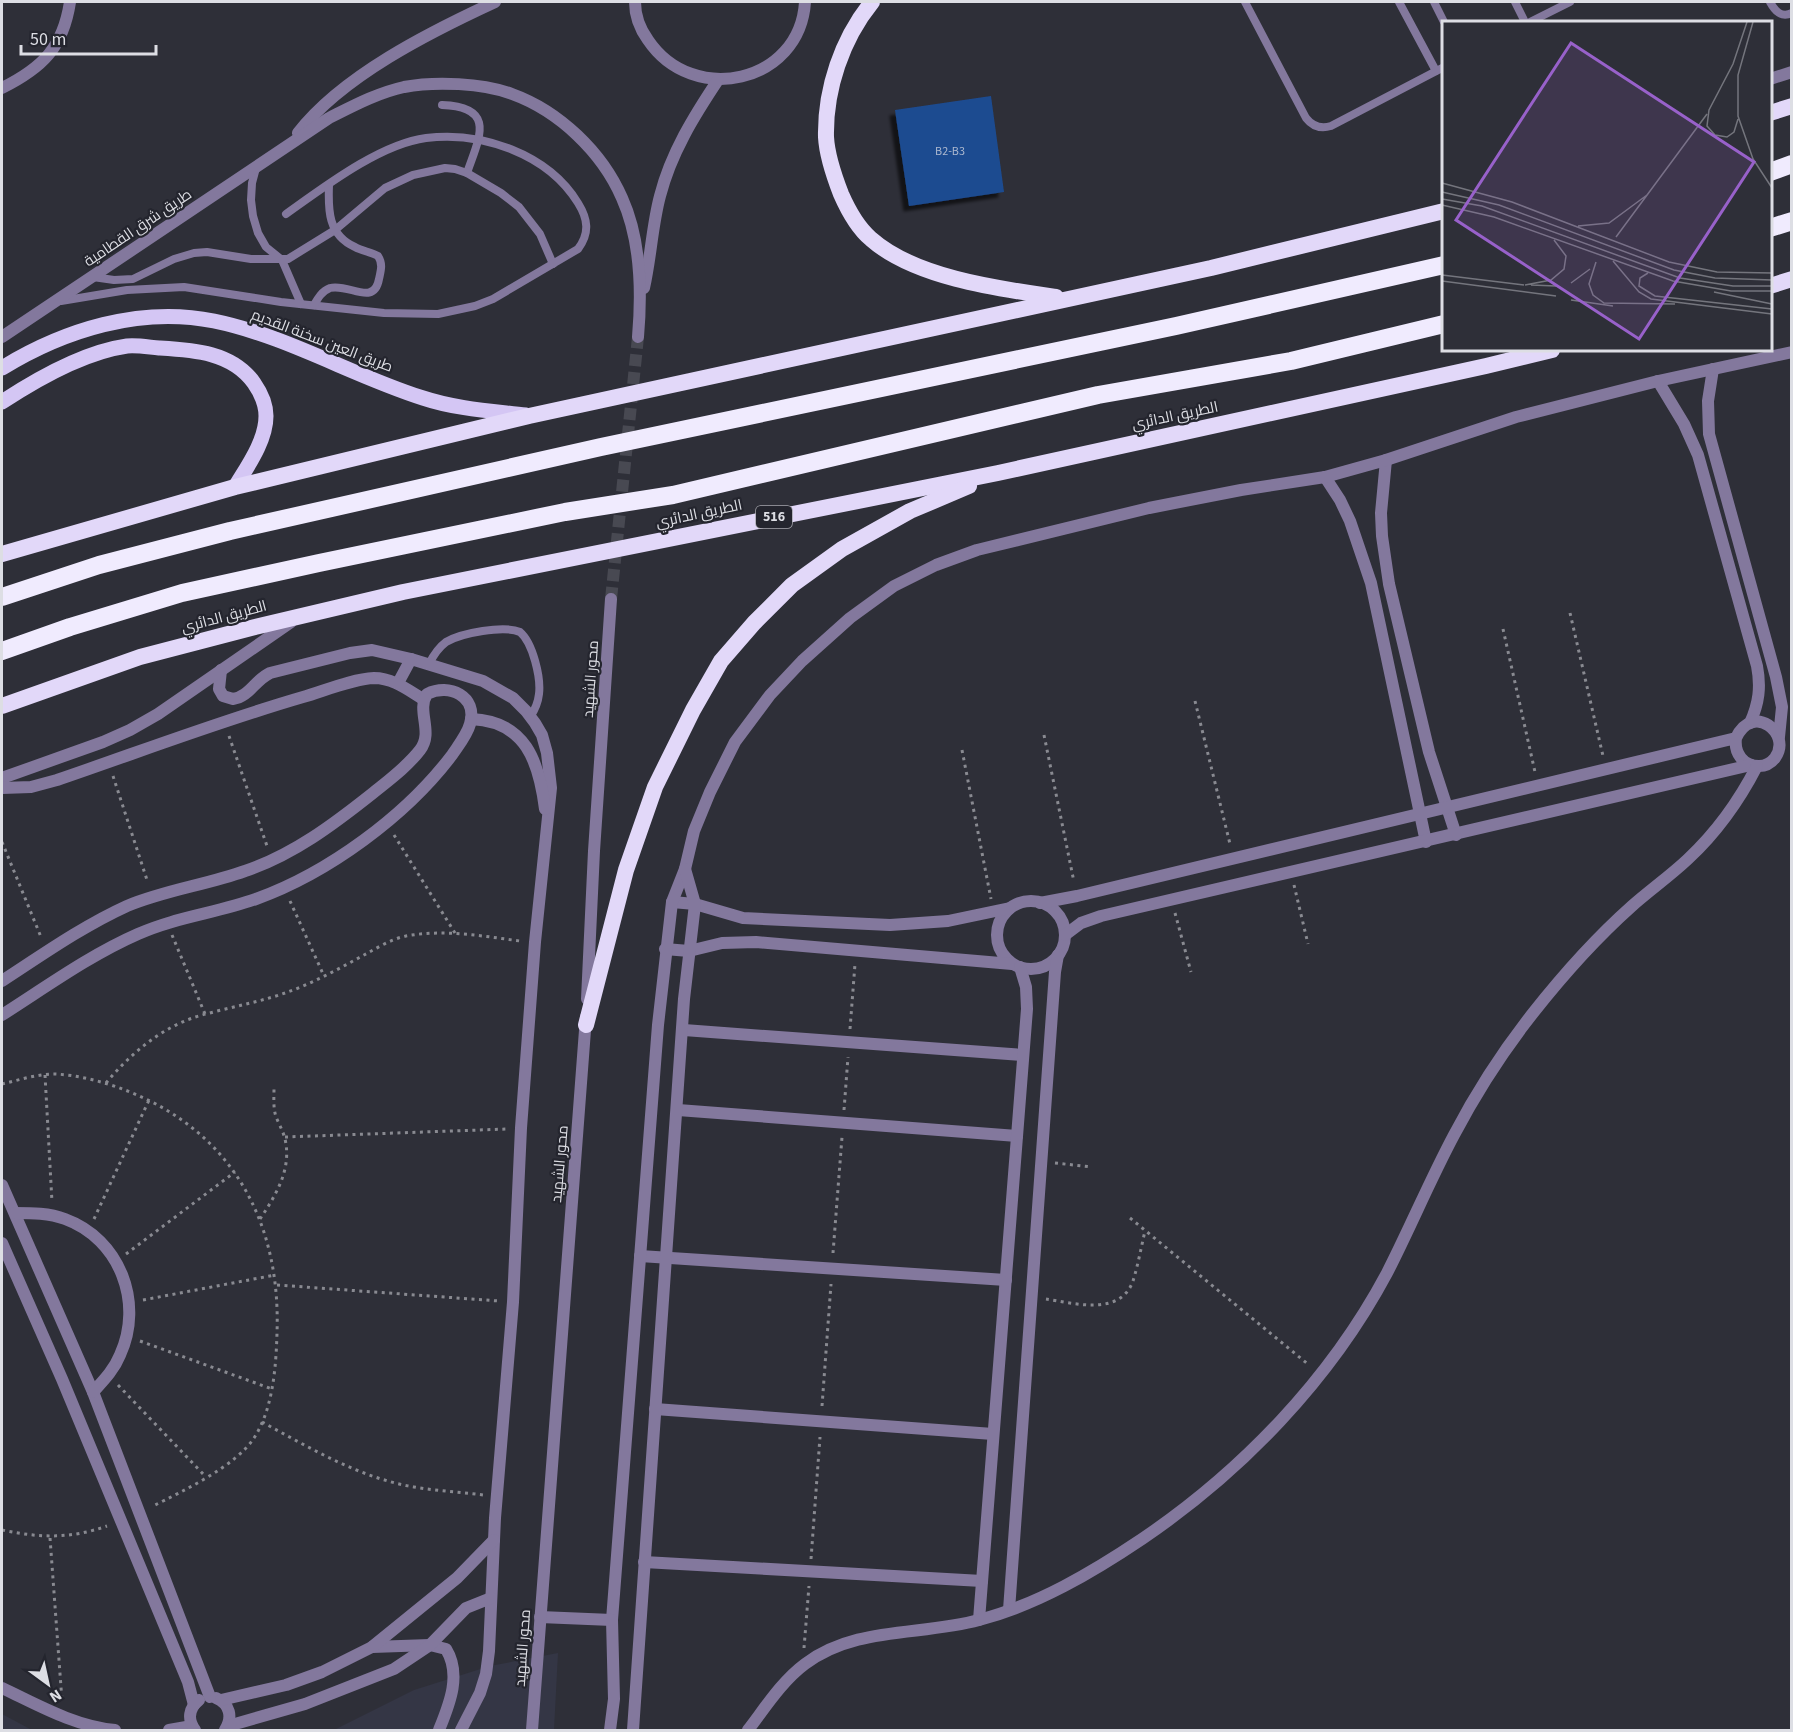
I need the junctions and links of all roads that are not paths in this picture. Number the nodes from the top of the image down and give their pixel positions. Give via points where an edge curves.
1 (70, 2) edge
2 (495, 2) edge
3 (635, 2) edge
4 (805, 2) edge
5 (872, 2) edge
6 (1245, 2) edge
7 (1399, 2) edge
8 (1434, 2) edge
9 (1515, 2) edge
10 (1570, 2) edge
11 (1770, 2) edge
12 (1791, 13) edge
13 (1444, 21) edge
14 (1527, 21) edge
15 (1530, 21) edge
16 (1440, 69) edge
17 (1791, 72) edge
18 (1772, 78) edge
19 (718, 80) junction
20 (2, 88) edge
21 (442, 105) dead end
22 (1791, 106) edge
23 (1772, 112) edge
24 (478, 140) junction
25 (291, 142) junction
26 (1791, 164) edge
27 (256, 166) junction
28 (1772, 171) edge
29 (467, 173) junction
30 (329, 185) junction
31 (1442, 211) edge
32 (286, 214) dead end
33 (1791, 221) edge
34 (1772, 227) edge
35 (335, 230) junction
36 (282, 260) junction
37 (553, 264) junction
38 (1442, 265) edge
39 (93, 277) junction
40 (1791, 279) edge
41 (1772, 285) edge
42 (641, 298) junction
43 (1066, 298) junction
44 (56, 302) junction
45 (301, 304) junction
46 (314, 305) junction
47 (1442, 324) edge
48 (638, 337) tunnel mouth
49 (2, 338) edge
50 (1548, 351) edge
51 (1791, 352) edge
52 (2, 368) edge
53 (1713, 369) junction
54 (1658, 381) junction
55 (2, 402) edge
56 (530, 416) junction
57 (1386, 460) junction
58 (998, 473) junction
59 (1325, 477) junction
60 (235, 487) junction
61 (2, 554) edge
62 (2, 597) edge
63 (612, 599) tunnel mouth
64 (299, 616) junction
65 (2, 651) edge
66 (411, 659) junction
67 (429, 664) junction
68 (221, 670) junction
69 (398, 683) junction
70 (423, 699) junction
71 (2, 706) edge
72 (530, 717) junction
73 (471, 719) junction
74 (1750, 723) junction
75 (1779, 736) junction
76 (1736, 738) junction
77 (1754, 766) junction
78 (2, 778) edge
79 (2, 788) edge
80 (1448, 807) junction
81 (1418, 813) junction
82 (547, 822) junction
83 (1456, 835) junction
84 (1426, 842) junction
85 (685, 869) junction
86 (672, 902) junction
87 (1040, 903) junction
88 (695, 904) junction
89 (1010, 908) junction
90 (1065, 935) junction
91 (665, 949) junction
92 (689, 951) junction
93 (1058, 955) junction
94 (1016, 966) junction
95 (2, 981) edge
96 (2, 1015) edge
97 (586, 1026) junction
98 (684, 1030) junction
99 (1023, 1055) junction
100 (678, 1110) junction
101 (1017, 1136) junction
102 (2, 1185) edge
103 (15, 1213) junction
104 (2, 1243) edge
105 (640, 1256) junction
106 (666, 1258) junction
107 (1006, 1280) junction
108 (93, 1392) junction
109 (655, 1409) junction
110 (993, 1434) junction
111 (140, 1513) junction
112 (120, 1521) junction
113 (494, 1540) junction
114 (644, 1562) junction
115 (982, 1581) junction
116 (491, 1598) junction
117 (1009, 1610) junction
118 (540, 1617) junction
119 (612, 1620) junction
120 (979, 1620) junction
121 (430, 1645) junction
122 (372, 1647) junction
123 (2, 1688) edge
124 (216, 1699) junction
125 (194, 1705) junction
126 (193, 1728) edge
127 (226, 1728) edge
128 (115, 1731) edge
129 (170, 1731) edge
130 (439, 1731) edge
131 (461, 1731) edge
132 (532, 1731) edge
133 (610, 1731) edge
134 (633, 1731) edge
135 (748, 1731) edge

1 - 20 street via 67,21 53,50 31,72
2 - 25 street, طريق شرق القطامية via 447,25 353,81 332,96
3 - 19 street via 642,31 655,51 695,77
4 - 19 street via 797,33 783,53 764,68 742,77
5 - 43 highway via 849,38 834,76 828,109 826,139 833,173 857,223 871,240 931,271 994,288
6 - 16 lane via 1306,118 1314,126 1331,126
7 - 16 lane
8 - 13 lane
9 - 14 lane
10 - 15 lane
11 - 12 lane via 1780,14
17 - 18 street
19 - 42 street via 680,142 666,179
21 - 24 lane via 465,108 476,115 481,126
22 - 23 highway
24 - 29 lane
24 - 30 lane via 442,137 408,142 376,156
24 - 37 lane via 512,149 543,165 578,202 587,222 584,241
25 - 27 street, طريق شرق القطامية
25 - 42 street, طريق شرق القطامية via 372,96 405,87 474,86 512,94 542,108 569,128 592,151 612,180 631,227
26 - 28 highway
27 - 36 lane via 253,216 266,247
27 - 39 street, طريق شرق القطامية
29 - 35 lane via 445,168 399,181
29 - 37 lane via 527,214
30 - 32 lane
30 - 35 lane via 329,214
31 - 43 highway via 1211,268
33 - 34 highway
35 - 36 lane via 294,257
35 - 46 lane via 348,244 380,259 377,288 370,293 330,288
36 - 39 lane via 194,253 133,279
36 - 45 lane
37 - 46 lane via 493,299 457,311 384,313
38 - 62 highway via 242,528 99,565
39 - 44 street, طريق شرق القطامية
40 - 41 highway
42 - 48 street, طريق شرق القطامية
43 - 56 highway
44 - 45 lane via 127,290 184,287
44 - 49 street, طريق شرق القطامية
45 - 46 lane
47 - 65 highway, الطريق الدائري via 1291,361 1098,395 673,495 565,512 182,593
50 - 58 highway, الطريق الدائري / 516
51 - 53 street
52 - 56 main road, طريق العين سخنة القديم via 57,340 126,319 159,316 214,321 273,339 426,399
53 - 54 street
53 - 75 street via 1708,401 1709,434 1776,677 1782,707
54 - 57 street via 1516,417
54 - 74 street via 1698,455 1757,666 1760,695
55 - 60 main road via 81,359 127,346 222,358 249,377 266,407 258,445
56 - 60 highway
57 - 59 street
57 - 80 street via 1381,513 1389,584 1429,752
58 - 64 highway, الطريق الدائري / 516
58 - 97 highway via 910,511 842,549 792,585 721,661 655,787 626,870
59 - 81 street via 1350,521 1371,583
59 - 85 street via 1149,508 977,550 894,586 802,661 735,742 694,831
60 - 61 highway
63 - 97 street, محور الشهيد
64 - 68 street
64 - 71 highway, الطريق الدائري / 516 via 140,657
66 - 67 street
66 - 68 street via 372,650 350,653 270,673 245,695 233,699 223,696 219,689
66 - 69 street
67 - 72 street via 499,688
67 - 72 lane via 441,646 455,638 502,629 520,632 531,647 539,680 539,695
68 - 78 street via 129,730
69 - 70 street
69 - 79 street via 374,678 356,682 278,704 57,780 31,787
70 - 73 street via 433,691 454,691 465,700
70 - 95 street via 426,738 419,751 344,816 272,860 153,896 96,922
72 - 82 street via 542,735 550,771
73 - 82 street via 497,723 528,747 538,772
73 - 96 street via 466,734 427,785 337,858 284,887 246,902 167,923 110,948
74 - 75 street via 1764,722
74 - 76 street
75 - 77 street via 1776,757
76 - 77 street via 1740,757
76 - 80 street
77 - 83 street
77 - 117 street via 1733,807 1703,844 1630,908 1533,1013 1454,1134 1386,1274 1355,1326 1279,1422 1236,1465 1140,1540 1088,1572
80 - 81 street
80 - 83 street
81 - 84 street
81 - 87 street
82 - 113 street via 520,1128 513,1302
83 - 84 street
84 - 90 street via 1091,918
85 - 86 street
85 - 88 street
86 - 88 street
86 - 91 street
87 - 89 street via 1029,901
87 - 90 street via 1058,915
88 - 89 street via 742,918 890,925 948,921
88 - 92 street
89 - 94 street via 1002,916 997,937 1004,957
90 - 93 street
91 - 92 street
91 - 105 street
92 - 94 street via 739,941
92 - 98 street
93 - 94 street via 1041,968
93 - 117 street
94 - 99 street via 1027,998
97 - 118 street, محور الشهيد
98 - 99 street
98 - 100 street
99 - 101 street
100 - 101 street
100 - 106 street
101 - 107 street
102 - 103 street
103 - 108 street
103 - 108 street via 65,1219 88,1232 108,1250 125,1281 130,1303 127,1337 109,1375
104 - 112 street
105 - 106 street
105 - 119 street
106 - 107 street
106 - 109 street
107 - 110 street
108 - 111 street
109 - 110 street
109 - 114 street
110 - 115 street
111 - 112 street
111 - 124 street
112 - 125 street via 188,1682
113 - 116 street
113 - 122 street via 457,1578
114 - 115 street
114 - 134 street
115 - 120 street
116 - 121 street via 466,1608
116 - 131 street via 486,1674
117 - 120 street
118 - 119 street
118 - 132 street, محور الشهيد
119 - 133 street via 614,1699
120 - 135 street via 855,1639 828,1649 789,1679
121 - 122 street
121 - 127 street via 371,1679
121 - 130 street via 446,1649 453,1670 451,1700
122 - 124 street via 286,1685
123 - 128 street via 63,1717
124 - 125 street via 204,1698
124 - 127 street via 226,1704 230,1715
125 - 126 street via 190,1711
126 - 129 street

